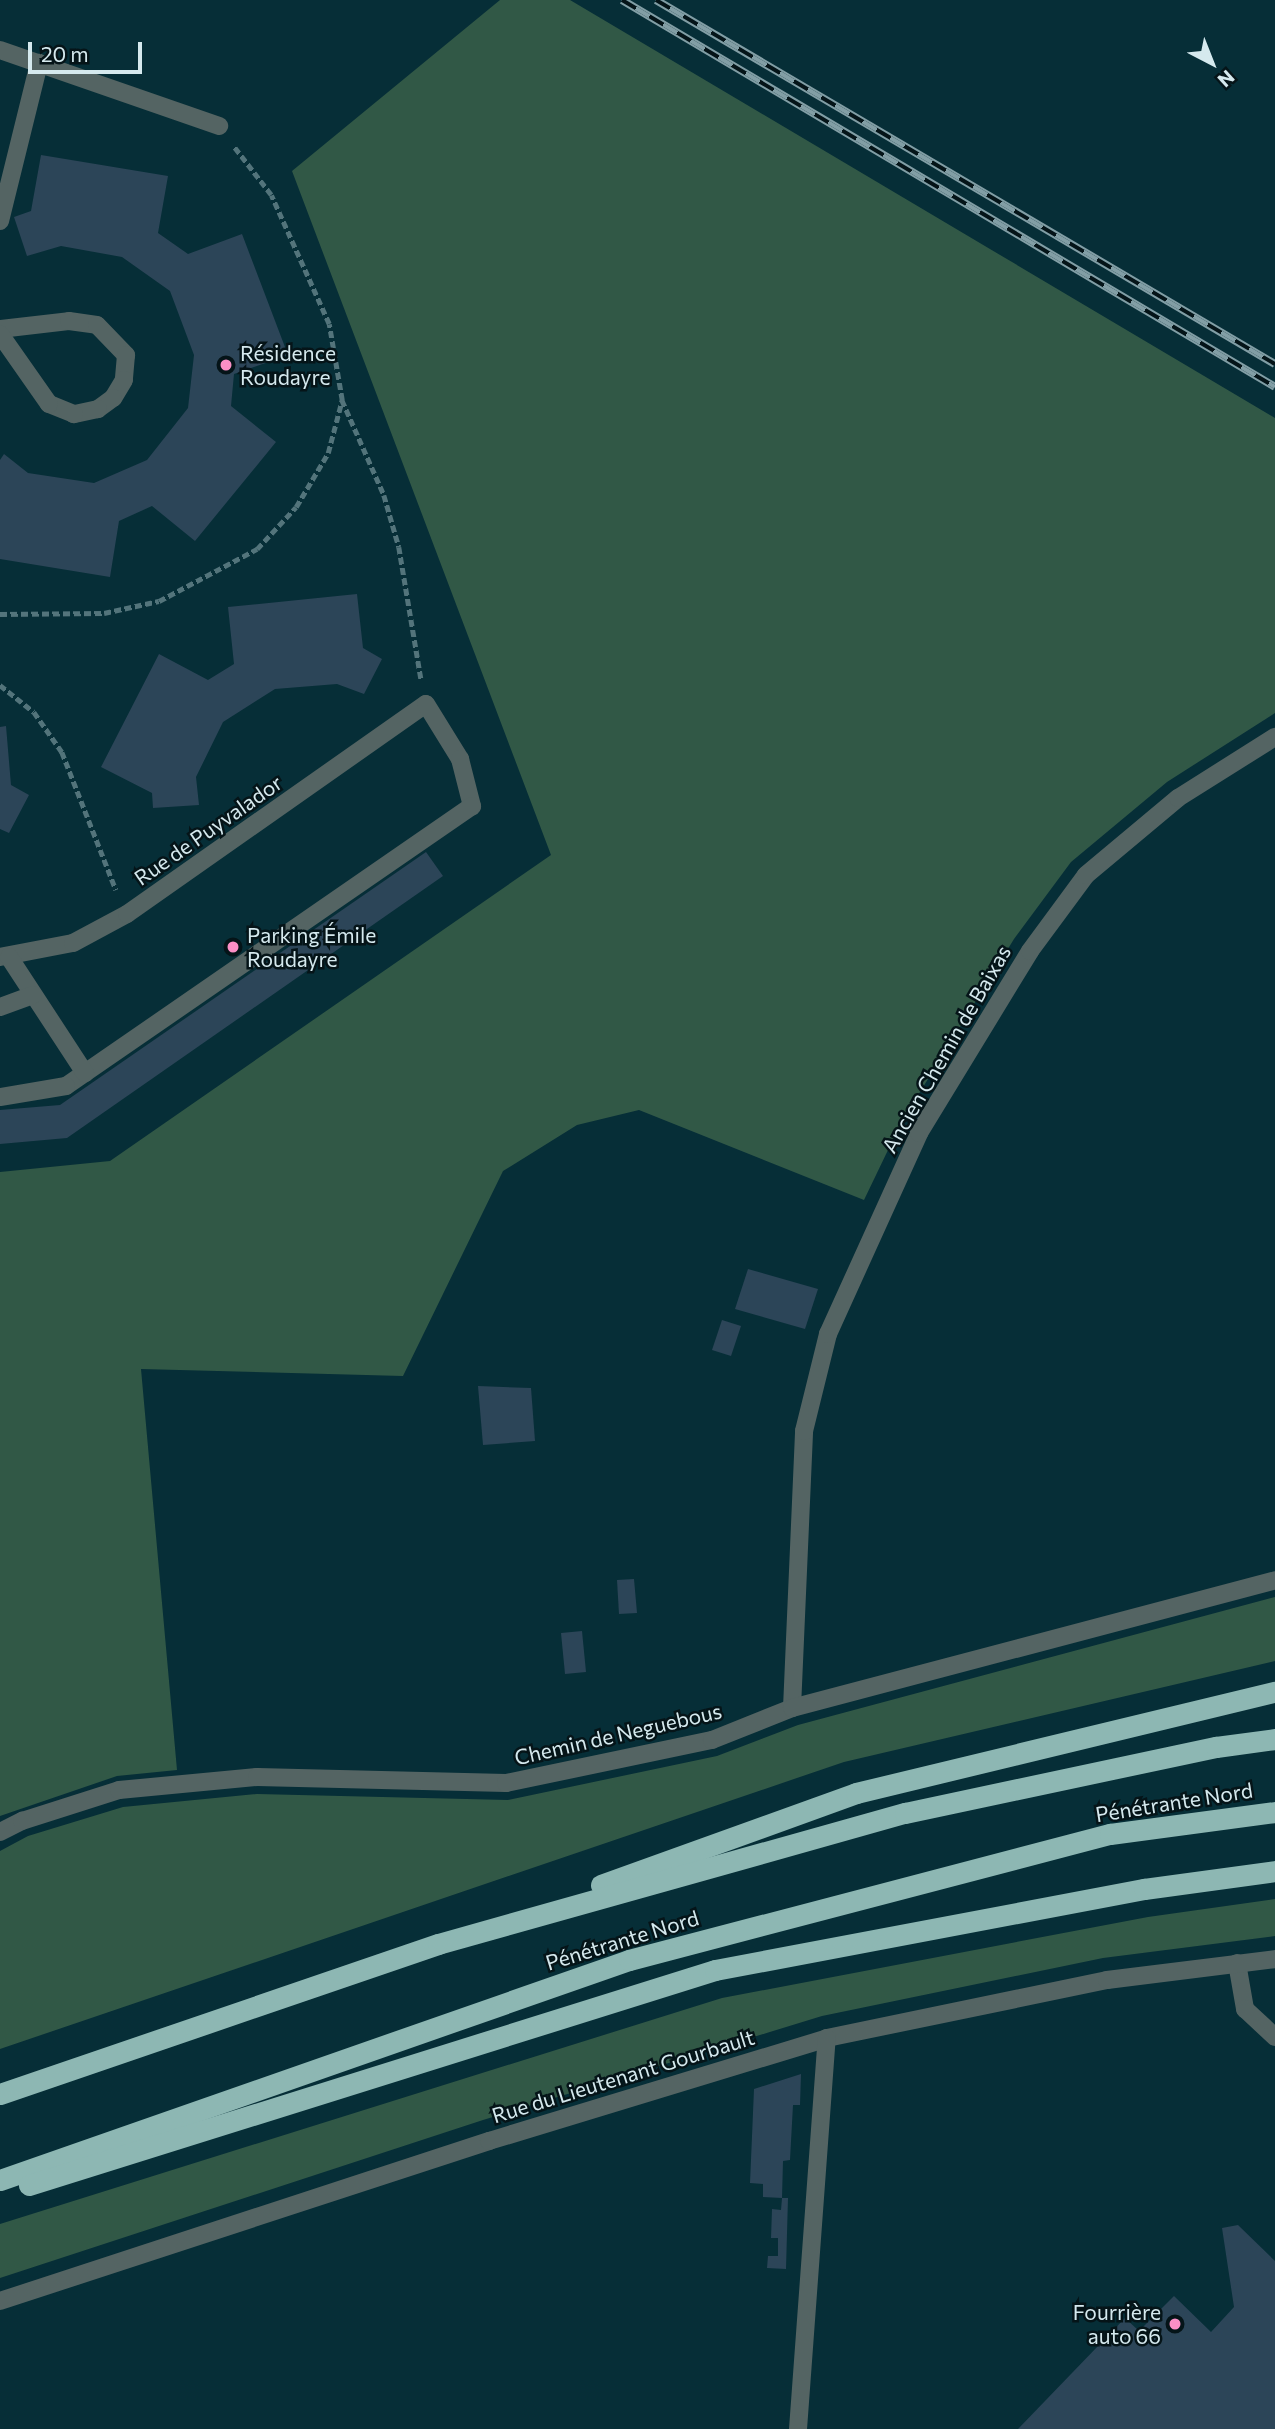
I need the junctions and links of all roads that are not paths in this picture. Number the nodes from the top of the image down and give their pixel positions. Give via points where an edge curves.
1 (0, 50) edge
2 (39, 63) junction
3 (219, 126) road end
4 (0, 221) edge
5 (0, 329) edge
6 (0, 334) edge
7 (1275, 737) edge
8 (5, 957) edge
9 (33, 995) junction
10 (0, 1007) edge
11 (85, 1073) junction
12 (0, 1097) edge
13 (1275, 1580) edge
14 (1275, 1692) edge
15 (792, 1708) junction
16 (1275, 1739) edge
17 (1275, 1812) edge
18 (0, 1832) edge
19 (1275, 1871) edge
20 (438, 1944) junction
21 (1275, 1959) edge
22 (1237, 1964) junction
23 (183, 2031) junction
24 (1275, 2037) edge
25 (827, 2038) junction
26 (0, 2082) edge
27 (0, 2094) edge
28 (0, 2180) edge
29 (0, 2193) edge
30 (0, 2301) edge
31 (798, 2429) edge

1 - 2 street
2 - 3 street
2 - 4 street
5 - 6 street via 69,321 97,325 126,355 124,380 113,398 98,409 74,415 49,404
7 - 15 street, Ancien Chemin de Baixas via 1178,799 1086,875 1030,951 919,1133 828,1334 804,1431
8 - 9 street
8 - 11 street, Rue de Puyvalador via 73,943 127,914 426,704 460,759 472,806
9 - 10 street
9 - 11 street
11 - 12 street via 65,1086
13 - 15 street, Chemin de Neguebous
14 - 20 highway via 856,1793
15 - 18 street, Chemin de Neguebous via 712,1740 506,1783 257,1777 119,1790
16 - 20 highway, Pénétrante Nord via 1216,1747 905,1813
17 - 28 highway, Pénétrante Nord via 1110,1834 629,1960
19 - 29 highway via 1144,1889 715,1970
20 - 23 highway, Pénétrante Nord
21 - 22 street, Rue du Lieutenant Gourbault
22 - 24 street via 1245,2009
22 - 25 street, Rue du Lieutenant Gourbault via 1107,1980
23 - 26 highway
23 - 27 highway, Pénétrante Nord
25 - 30 street, Rue du Lieutenant Gourbault via 489,2141
25 - 31 street

